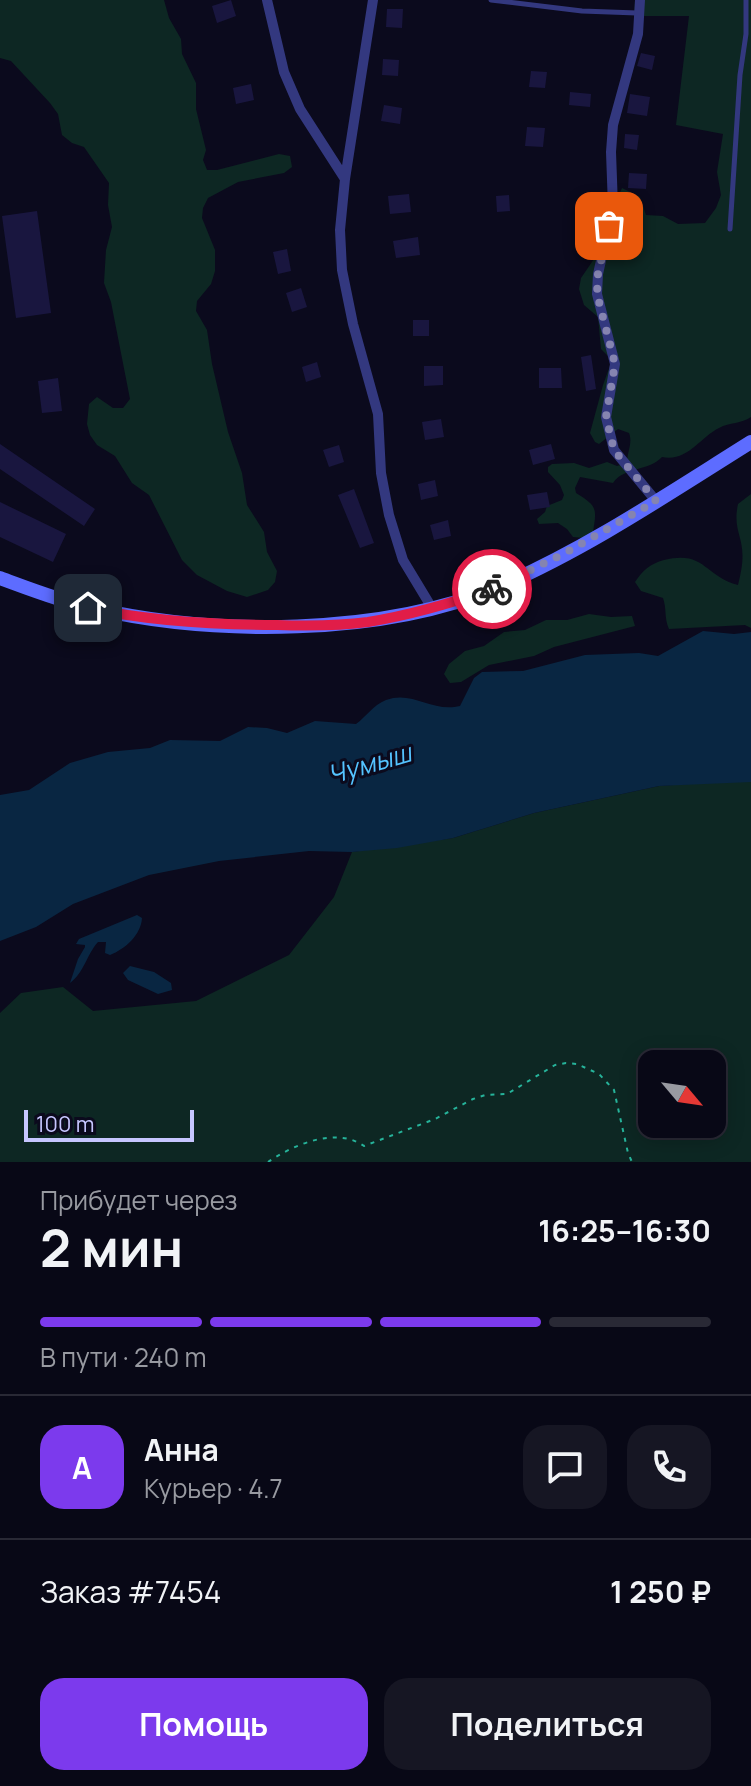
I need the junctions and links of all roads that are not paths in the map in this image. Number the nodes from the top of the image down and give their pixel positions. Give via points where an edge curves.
1 (267, 0) edge
2 (373, 0) edge
3 (491, 0) edge
4 (640, 0) edge
5 (746, 0) edge
6 (639, 13) junction
7 (345, 179) junction
8 (730, 229) dead end
9 (751, 442) edge
10 (656, 501) junction
11 (0, 578) edge
12 (432, 608) junction

1 - 7 street via 284,72 300,109
2 - 7 street
3 - 6 lane
4 - 6 street
5 - 8 lane
6 - 10 street via 632,61 613,125 613,207 597,294 615,364 606,417 614,450
7 - 12 street via 342,270 378,414 389,515 403,560
9 - 10 street
10 - 12 street via 499,587
11 - 12 street via 88,608 183,622 333,625

